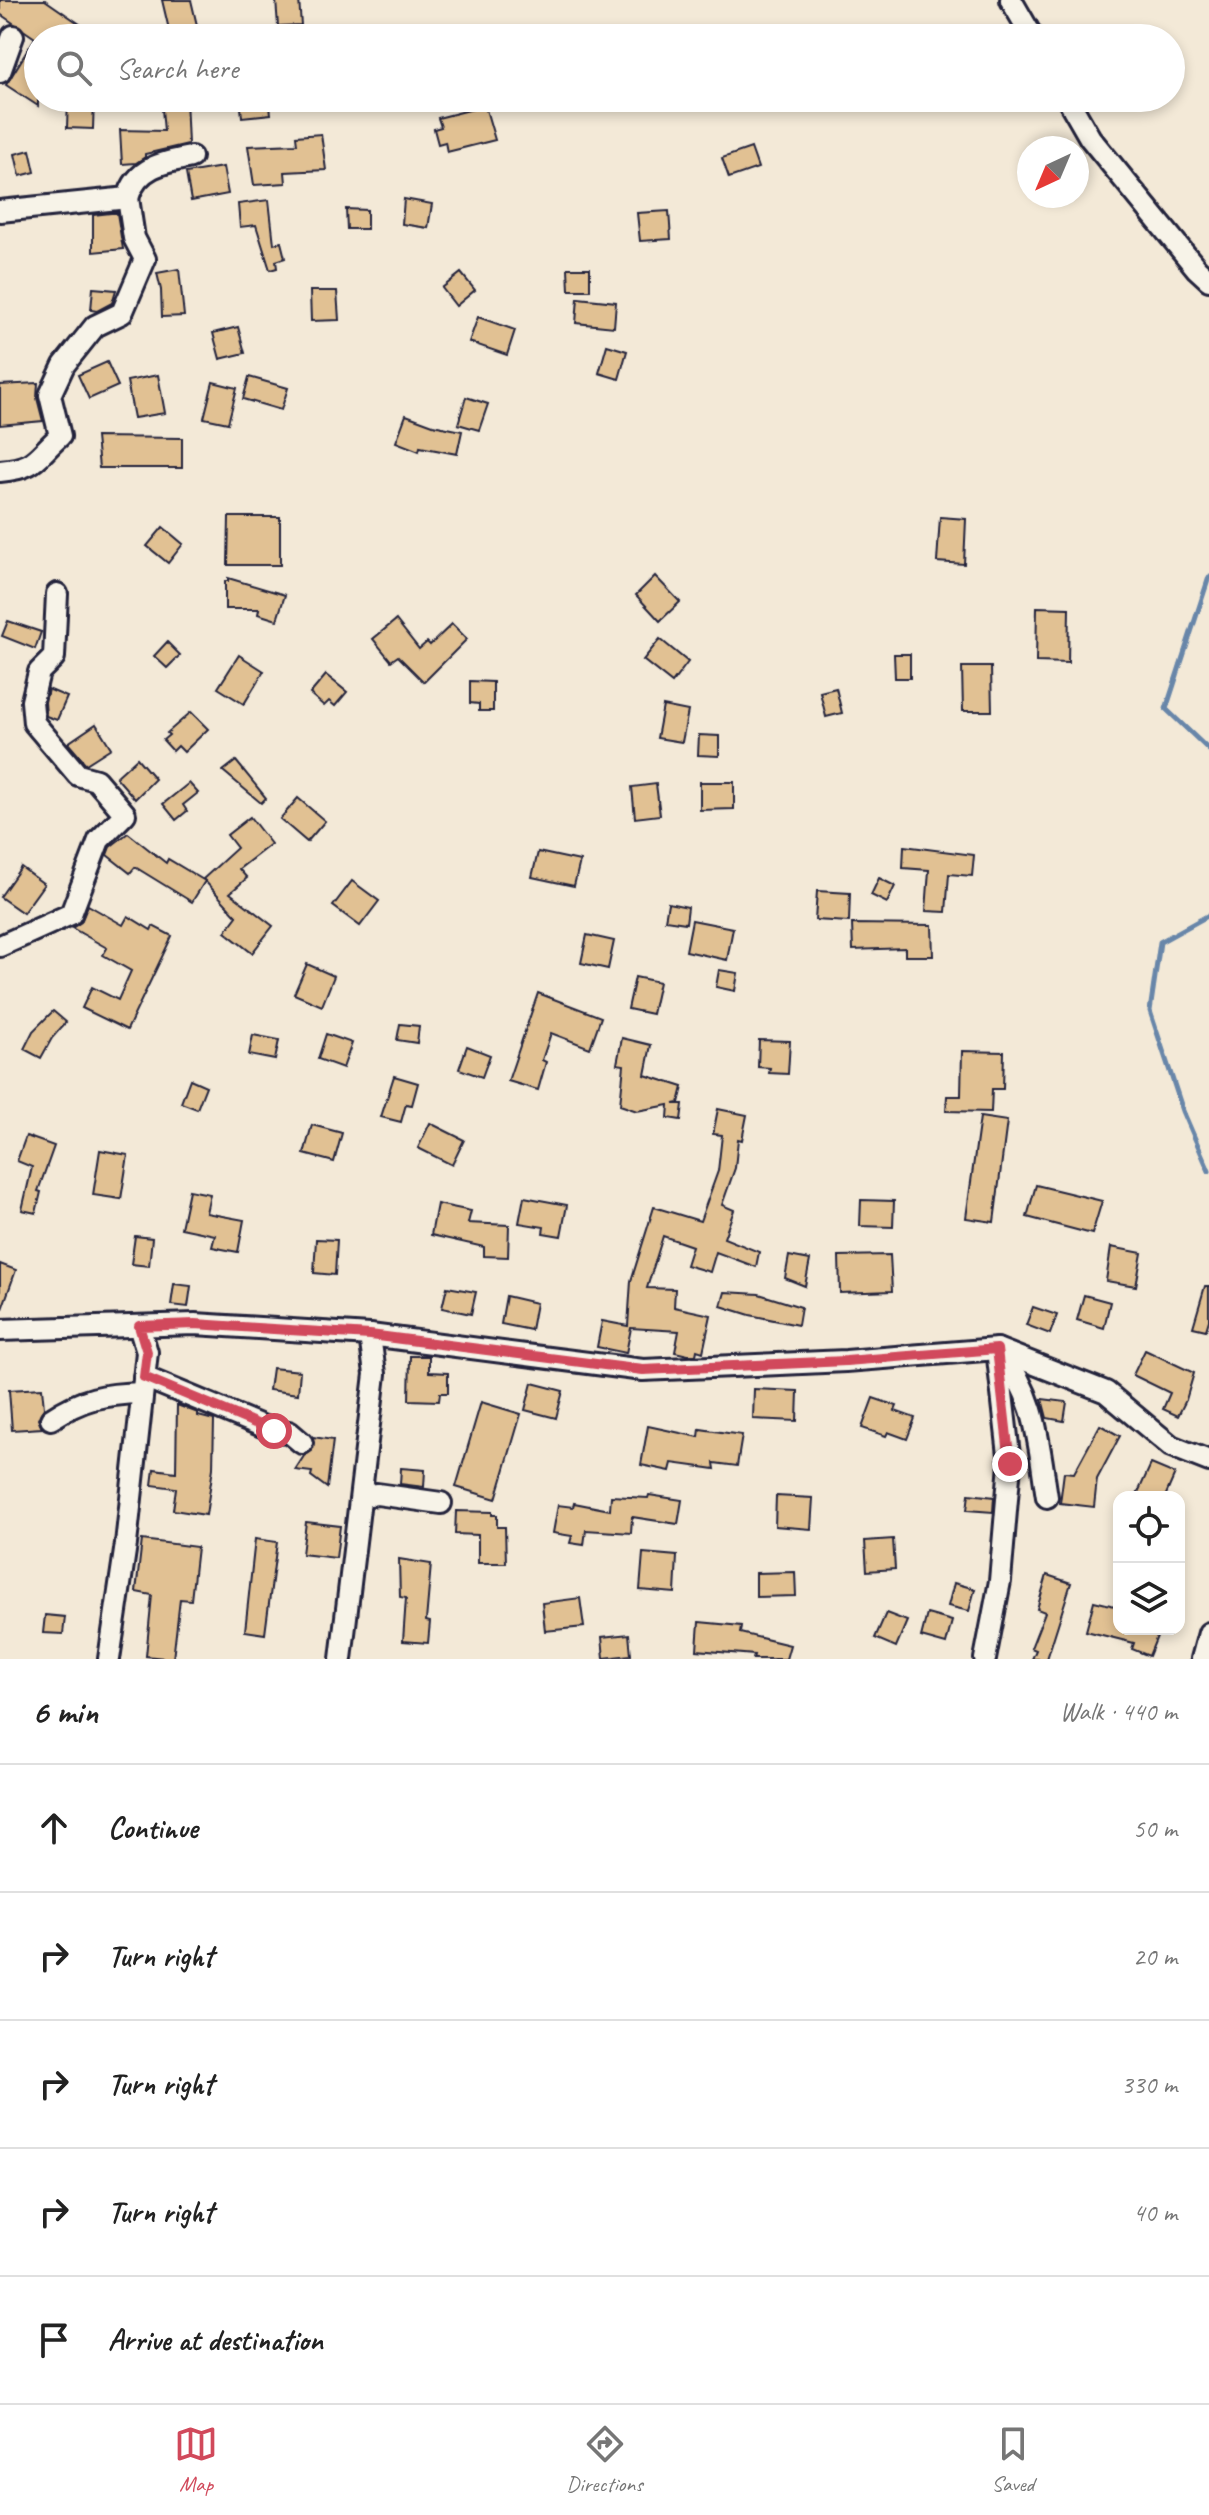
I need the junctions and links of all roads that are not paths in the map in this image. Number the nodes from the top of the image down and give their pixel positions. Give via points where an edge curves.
1 (1011, 0) edge
2 (1025, 24) edge
3 (13, 36) dead end
4 (0, 72) edge
5 (1075, 112) edge
6 (191, 157) dead end
7 (128, 198) junction
8 (0, 211) edge
9 (1209, 280) edge
10 (0, 471) edge
11 (57, 594) dead end
12 (0, 946) edge
13 (139, 1326) junction
14 (0, 1330) edge
15 (370, 1335) junction
16 (997, 1349) junction
17 (143, 1385) junction
18 (51, 1419) dead end
19 (302, 1443) dead end
20 (1209, 1461) edge
21 (361, 1496) junction
22 (1047, 1497) dead end
23 (441, 1503) dead end
24 (1209, 1633) edge
25 (109, 1659) edge
26 (341, 1659) edge
27 (985, 1659) edge
28 (1202, 1659) edge

1 - 2 street
3 - 4 street
5 - 9 street via 1090,138
6 - 7 street via 144,172 131,184
7 - 8 street
7 - 10 street via 134,238 145,259 122,313 95,326 64,365 50,395 60,436 32,464
11 - 12 street via 54,657 39,672 32,701 34,723 78,775 96,780 125,814 99,840 71,914
13 - 14 street
13 - 15 street via 195,1324
13 - 17 street via 147,1352
15 - 16 street via 643,1370
15 - 21 street via 375,1374
16 - 20 street via 1106,1392 1171,1446
16 - 22 street via 1017,1372 1031,1405
16 - 27 street via 1010,1464 1000,1581
17 - 18 street via 74,1404
17 - 19 street via 289,1432
17 - 25 street
21 - 23 street
21 - 26 street
24 - 28 street

